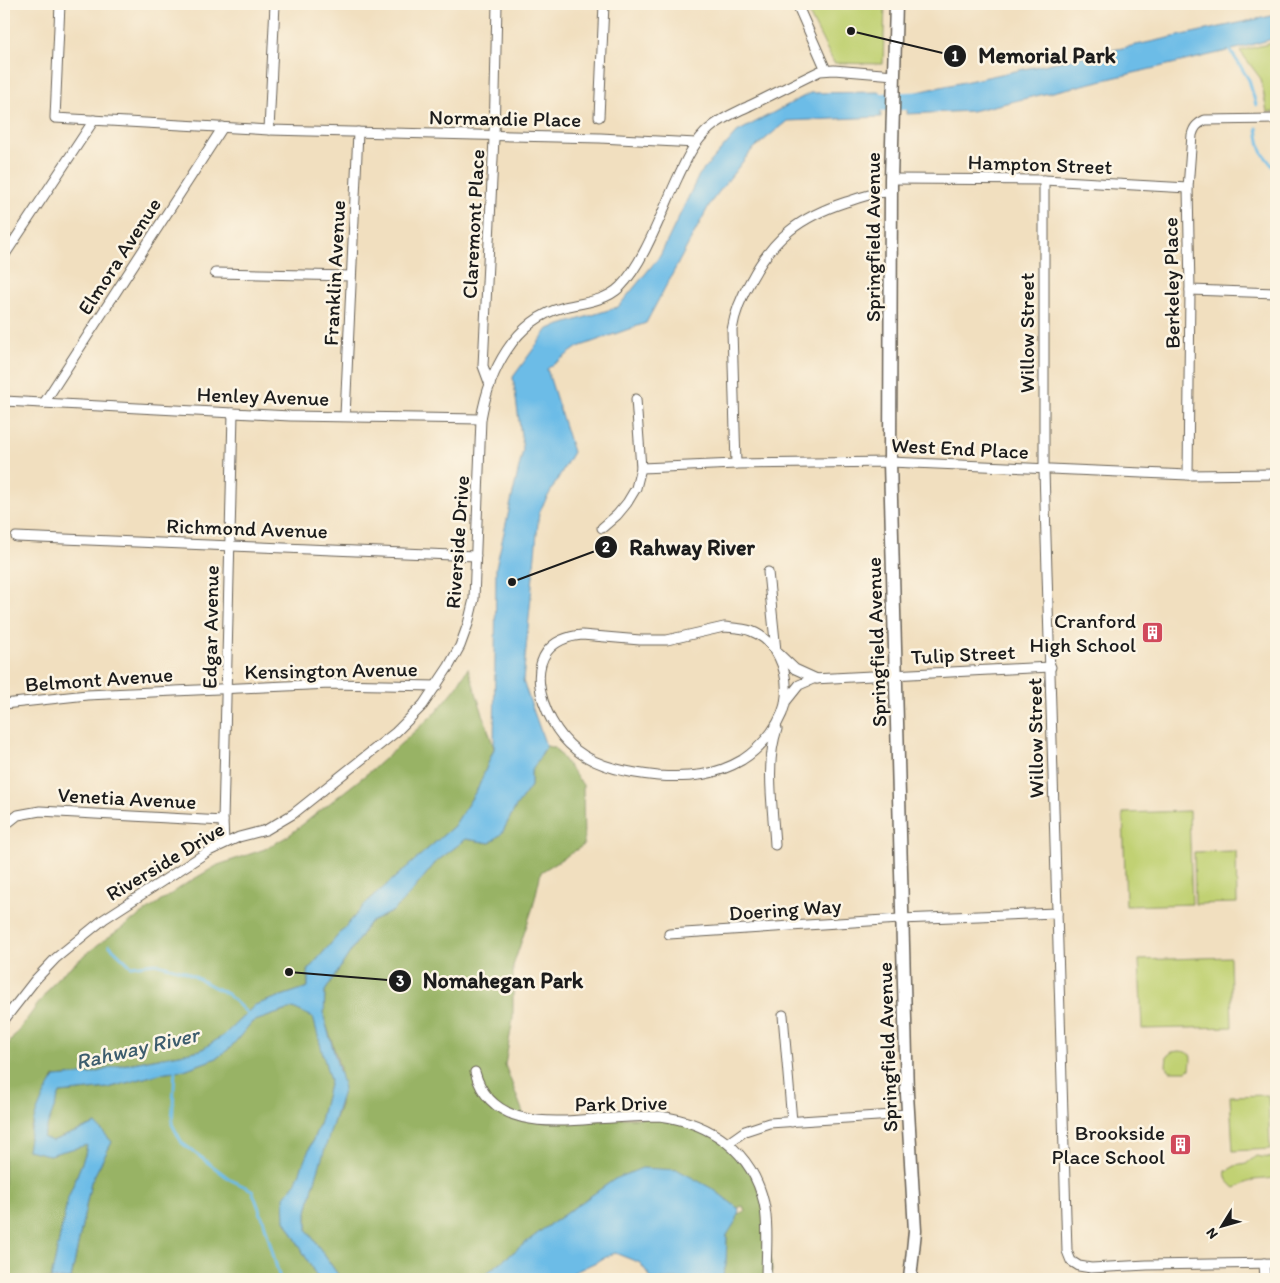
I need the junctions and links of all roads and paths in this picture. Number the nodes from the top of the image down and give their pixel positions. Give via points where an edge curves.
1 (60, 4) edge
2 (274, 4) edge
3 (497, 4) edge
4 (604, 4) edge
5 (797, 4) edge
6 (896, 4) edge
7 (826, 70) junction
8 (894, 74) junction
9 (599, 117) dead end
10 (1276, 119) edge
11 (94, 120) junction
12 (223, 127) junction
13 (269, 130) junction
14 (358, 132) junction
15 (494, 136) junction
16 (696, 143) junction
17 (1044, 180) junction
18 (891, 186) junction
19 (1188, 188) junction
20 (4, 256) edge
21 (215, 273) dead end
22 (352, 276) junction
23 (1190, 290) junction
24 (1276, 293) edge
25 (490, 385) junction
26 (636, 399) dead end
27 (4, 401) edge
28 (44, 403) junction
29 (233, 413) junction
30 (345, 416) junction
31 (481, 420) junction
32 (890, 462) junction
33 (736, 464) junction
34 (642, 468) junction
35 (1044, 470) junction
36 (1276, 474) edge
37 (1188, 475) junction
38 (602, 528) dead end
39 (16, 537) dead end
40 (230, 545) junction
41 (476, 556) junction
42 (768, 572) dead end
43 (776, 651) junction
44 (1051, 667) junction
45 (897, 675) junction
46 (817, 679) junction
47 (436, 686) junction
48 (226, 689) junction
49 (786, 703) junction
50 (4, 704) edge
51 (223, 821) junction
52 (4, 826) edge
53 (224, 842) junction
54 (775, 845) dead end
55 (1057, 914) junction
56 (903, 919) junction
57 (669, 934) dead end
58 (783, 1015) dead end
59 (4, 1020) edge
60 (475, 1072) dead end
61 (909, 1114) junction
62 (792, 1122) junction
63 (728, 1142) junction
64 (1264, 1263) junction
65 (1276, 1263) edge
66 (766, 1279) edge
67 (910, 1279) edge
68 (1265, 1279) edge

1 - 11 street, Normandie Place via 55,118
2 - 13 street
3 - 15 street, Claremont Place
4 - 9 street
5 - 7 street
6 - 8 street, Springfield Avenue
7 - 8 street
7 - 16 street via 723,118
8 - 18 street, Springfield Avenue
10 - 19 street, Berkeley Place via 1205,120 1194,128
11 - 12 street, Normandie Place
11 - 20 street
12 - 13 street, Normandie Place
12 - 28 street, Elmora Avenue
13 - 14 street, Normandie Place
14 - 15 street, Normandie Place
14 - 22 street, Franklin Avenue
15 - 16 street, Normandie Place
15 - 25 street, Claremont Place via 483,366
16 - 25 street, Riverside Drive via 626,281 607,296 553,310 527,325 506,352
17 - 18 street, Hampton Street
17 - 19 street, Hampton Street
17 - 35 street, Willow Street
18 - 32 street, Springfield Avenue
18 - 33 street, Hampton Street via 817,213 785,234 760,262 739,301 732,330
19 - 23 street, Berkeley Place
21 - 22 street
22 - 30 street, Franklin Avenue
23 - 24 street
23 - 37 street, Berkeley Place
25 - 31 street, Riverside Drive
26 - 34 street
27 - 28 street, Henley Avenue
28 - 29 street, Henley Avenue
29 - 30 street, Henley Avenue
29 - 40 street, Edgar Avenue
30 - 31 street, Henley Avenue
31 - 41 street, Riverside Drive
32 - 33 street, West End Place
32 - 35 street, West End Place
32 - 45 street, Springfield Avenue
33 - 34 street, West End Place
34 - 38 street via 627,503
35 - 37 street, West End Place
35 - 44 street, Willow Street
36 - 37 street, West End Place
39 - 40 street, Richmond Avenue
40 - 41 street, Richmond Avenue
40 - 48 street, Edgar Avenue
41 - 47 street, Riverside Drive via 474,599 468,624 460,646
42 - 43 street
43 - 46 street via 795,669
43 - 49 street via 785,676
43 - 49 street via 763,637 724,627 667,640 574,636 556,643 546,652 539,676 546,707 559,733 577,752 599,763 641,774 693,777 726,768 763,742
44 - 45 street, Tulip Street
44 - 55 street, Willow Street
45 - 46 street, Tulip Street
45 - 56 street, Springfield Avenue
46 - 49 street via 798,685
47 - 48 street, Kensington Avenue via 330,684
47 - 53 street, Riverside Drive via 423,705 396,732 293,814 266,830
48 - 50 street, Belmont Avenue via 87,695
48 - 51 street, Edgar Avenue
49 - 54 street via 773,741 771,759
51 - 52 street, Venetia Avenue via 40,811 18,815
51 - 53 street, Edgar Avenue
53 - 59 street, Riverside Drive via 80,938 36,978
55 - 56 street, Doering Way
55 - 64 street, Willow Street via 1067,1251 1071,1261 1091,1268
56 - 57 street, Doering Way
56 - 61 street, Springfield Avenue
58 - 62 street
60 - 63 street, Park Drive via 489,1100 503,1111 525,1118 564,1122 660,1116 700,1126
61 - 62 street
61 - 67 street, Springfield Avenue via 915,1231
62 - 63 street via 769,1123
63 - 66 street, Park Drive via 757,1182 764,1204
64 - 65 street
64 - 68 street

